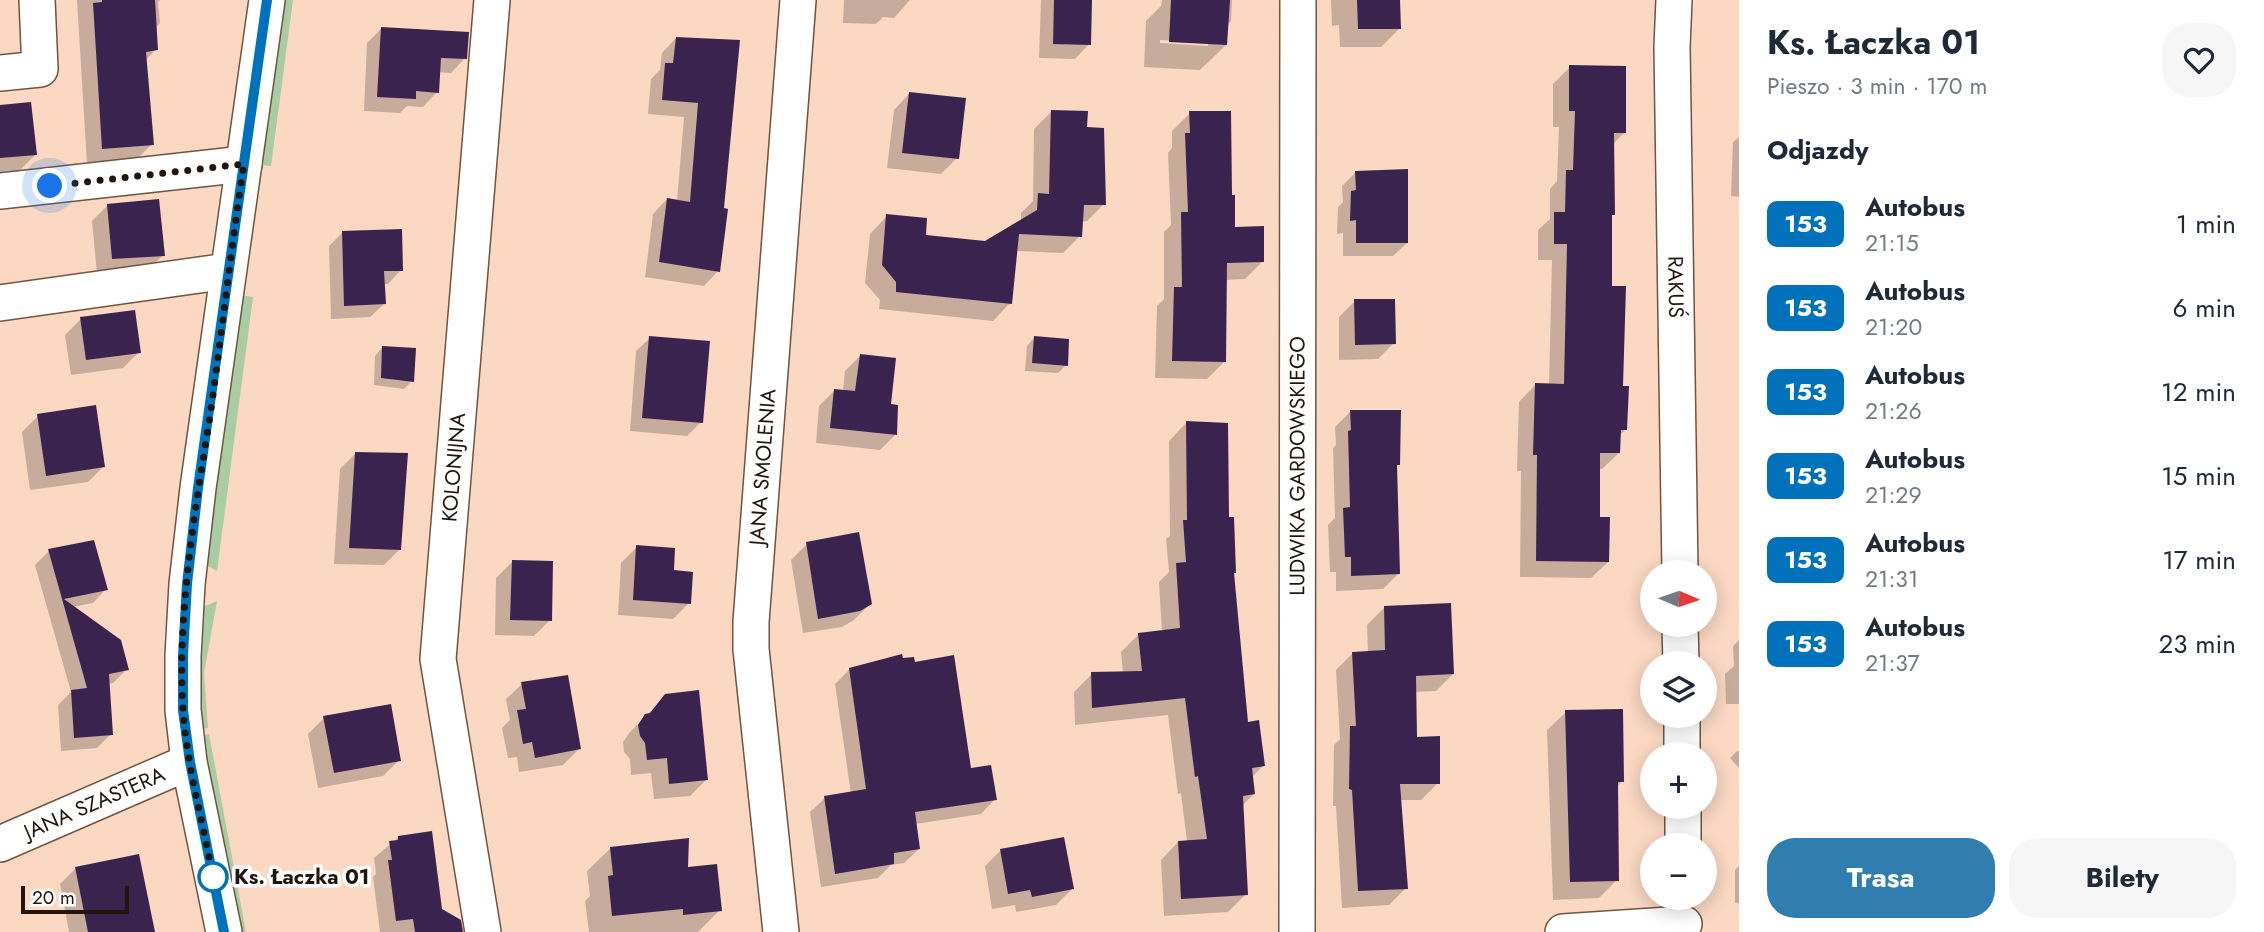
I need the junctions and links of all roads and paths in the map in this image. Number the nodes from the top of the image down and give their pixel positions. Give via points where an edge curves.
1 (37, 0) edge
2 (267, 0) edge
3 (492, 0) edge
4 (798, 0) edge
5 (1298, 0) edge
6 (1674, 0) edge
7 (0, 73) edge
8 (244, 164) junction
9 (0, 191) edge
10 (228, 271) junction
11 (0, 303) edge
12 (1679, 560) edge
13 (190, 762) junction
14 (0, 844) edge
15 (1684, 918) edge
16 (224, 932) edge
17 (483, 932) edge
18 (781, 932) edge
19 (1297, 932) edge
20 (1563, 932) edge

1 - 7 street via 40,69
2 - 8 street
3 - 17 street, KOLONIJNA via 438,659
4 - 18 street, JANA SMOLENIA via 751,622
5 - 19 street, LUDWIKA GARDOWSKIEGO
6 - 12 street, RAKUŚ
8 - 9 street
8 - 10 street
10 - 11 street
10 - 13 street via 187,584 183,696
13 - 14 street, JANA SZASTERA
13 - 16 street
15 - 20 street

